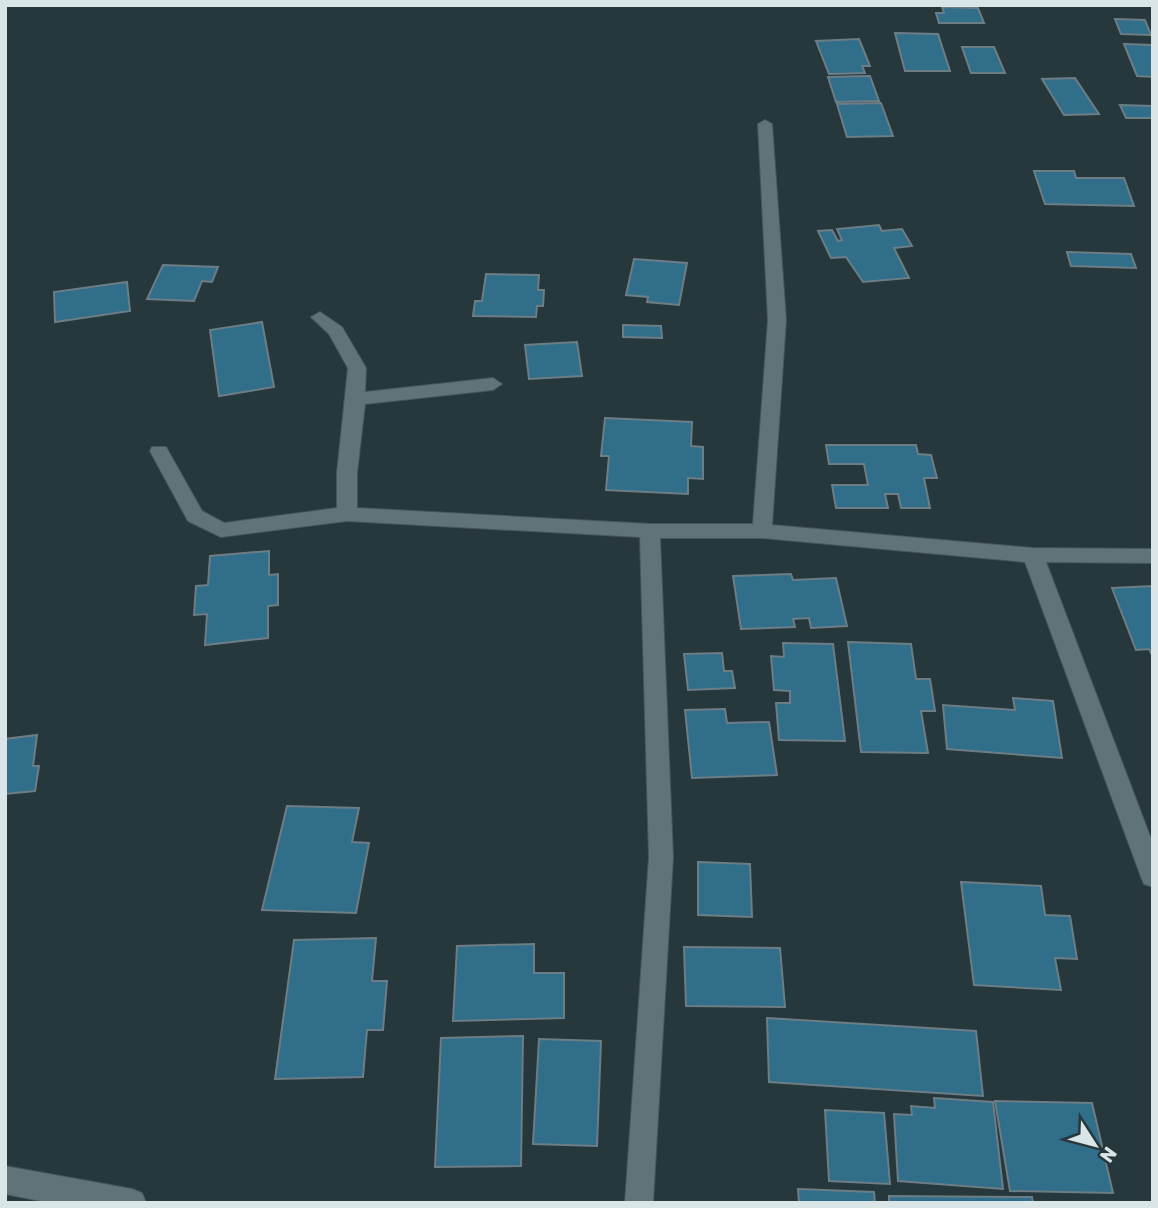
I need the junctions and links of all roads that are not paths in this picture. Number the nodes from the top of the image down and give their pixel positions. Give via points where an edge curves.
1 (765, 124) dead end
2 (320, 317) dead end
3 (493, 384) dead end
4 (355, 399) junction
5 (159, 451) dead end
6 (347, 514) junction
7 (649, 531) junction
8 (762, 531) junction
9 (1033, 555) junction
10 (1153, 556) edge
11 (1153, 877) edge
12 (5, 1180) edge
13 (132, 1203) edge
14 (639, 1203) edge

1 - 8 street via 778,320
2 - 4 street via 336,331 357,368
3 - 4 street
4 - 6 street
5 - 6 street via 195,516 221,530
6 - 7 street
7 - 8 street
7 - 14 street via 660,858
8 - 9 street
9 - 10 street
9 - 11 street
12 - 13 street

